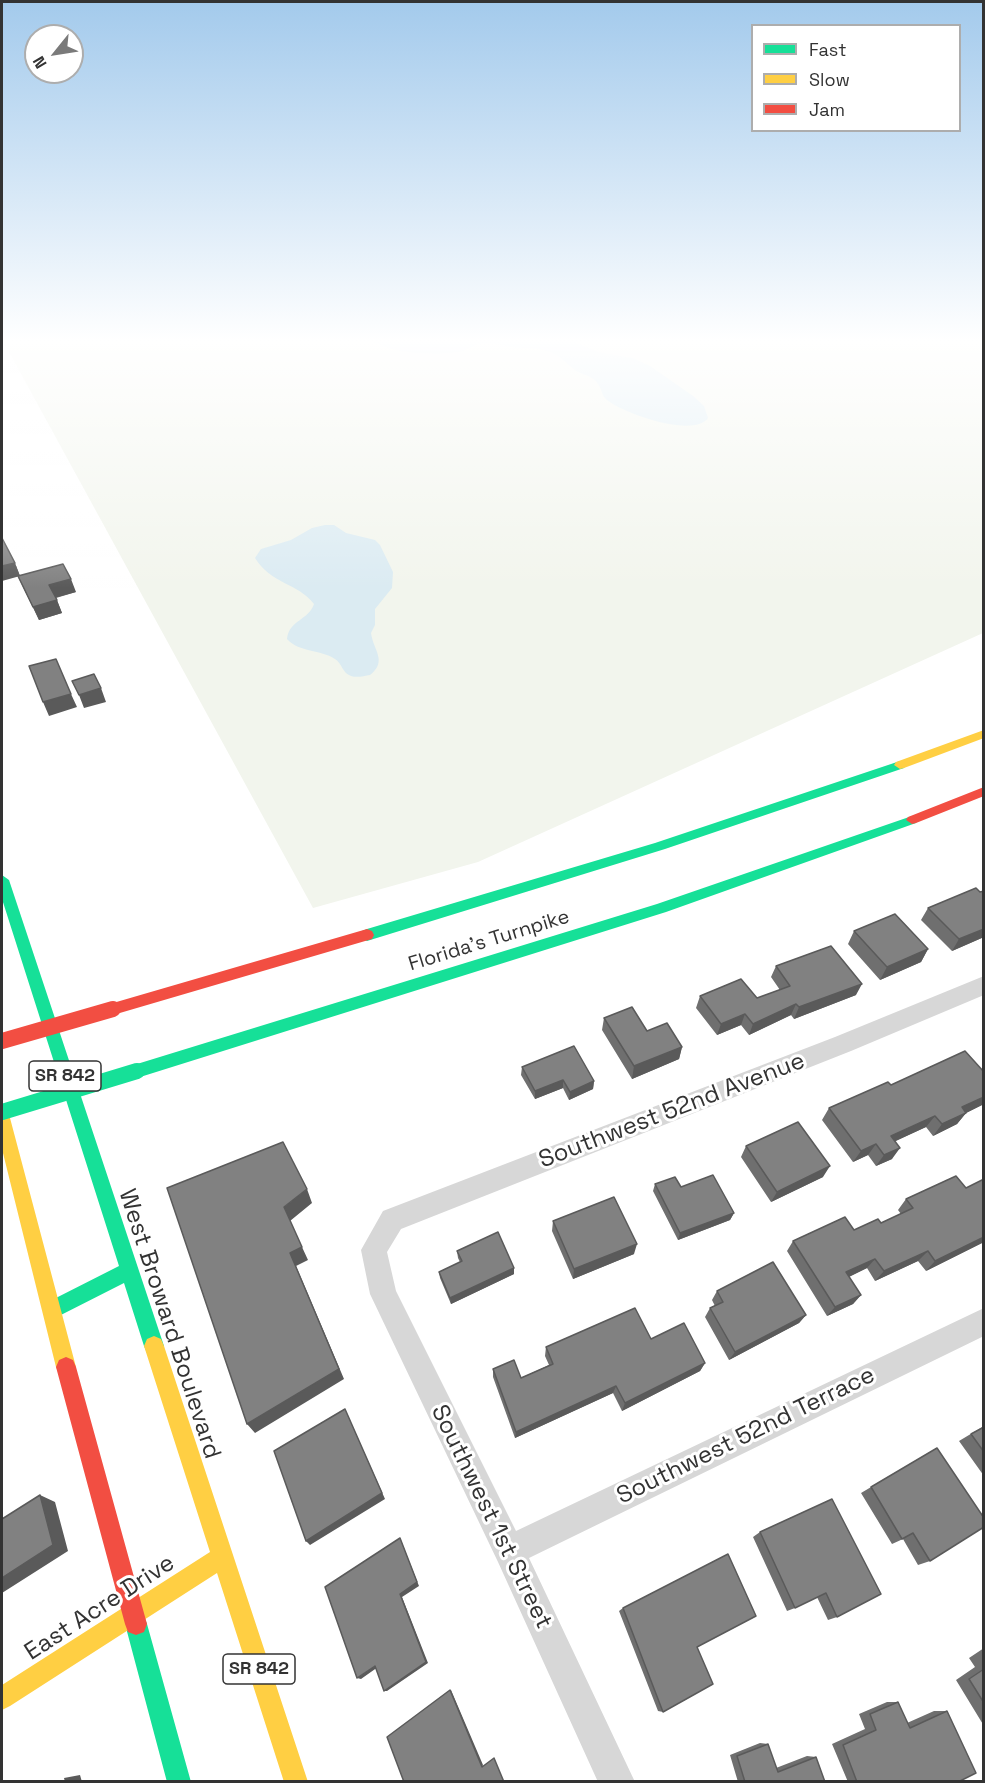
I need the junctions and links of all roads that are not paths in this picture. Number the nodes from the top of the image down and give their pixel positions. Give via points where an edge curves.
1 (984, 734) edge
2 (984, 791) edge
3 (2, 880) edge
4 (984, 985) edge
5 (2, 1041) edge
6 (2, 1112) edge
7 (2, 1118) edge
8 (374, 1250) joint
9 (128, 1271) junction
10 (53, 1310) junction
11 (984, 1321) edge
12 (509, 1551) junction
13 (223, 1557) junction
14 (133, 1613) junction
15 (2, 1698) edge
16 (180, 1782) edge
17 (296, 1782) edge
18 (616, 1782) edge

1 - 5 main road, Florida's Turnpike, bridge via 861,781 616,861
2 - 6 main road, Florida's Turnpike, bridge via 661,908
3 - 9 main road, West Broward Boulevard / SR 842
4 - 8 street, Southwest 52nd Avenue via 392,1220
7 - 10 main road
8 - 12 street, Southwest 1st Street via 383,1294
9 - 10 main road
9 - 13 main road, West Broward Boulevard / SR 842
10 - 14 main road
11 - 12 street, Southwest 52nd Terrace
12 - 18 street, Southwest 1st Street
13 - 14 main road, East Acre Drive
13 - 17 main road, West Broward Boulevard / SR 842
14 - 15 main road, East Acre Drive
14 - 16 main road

